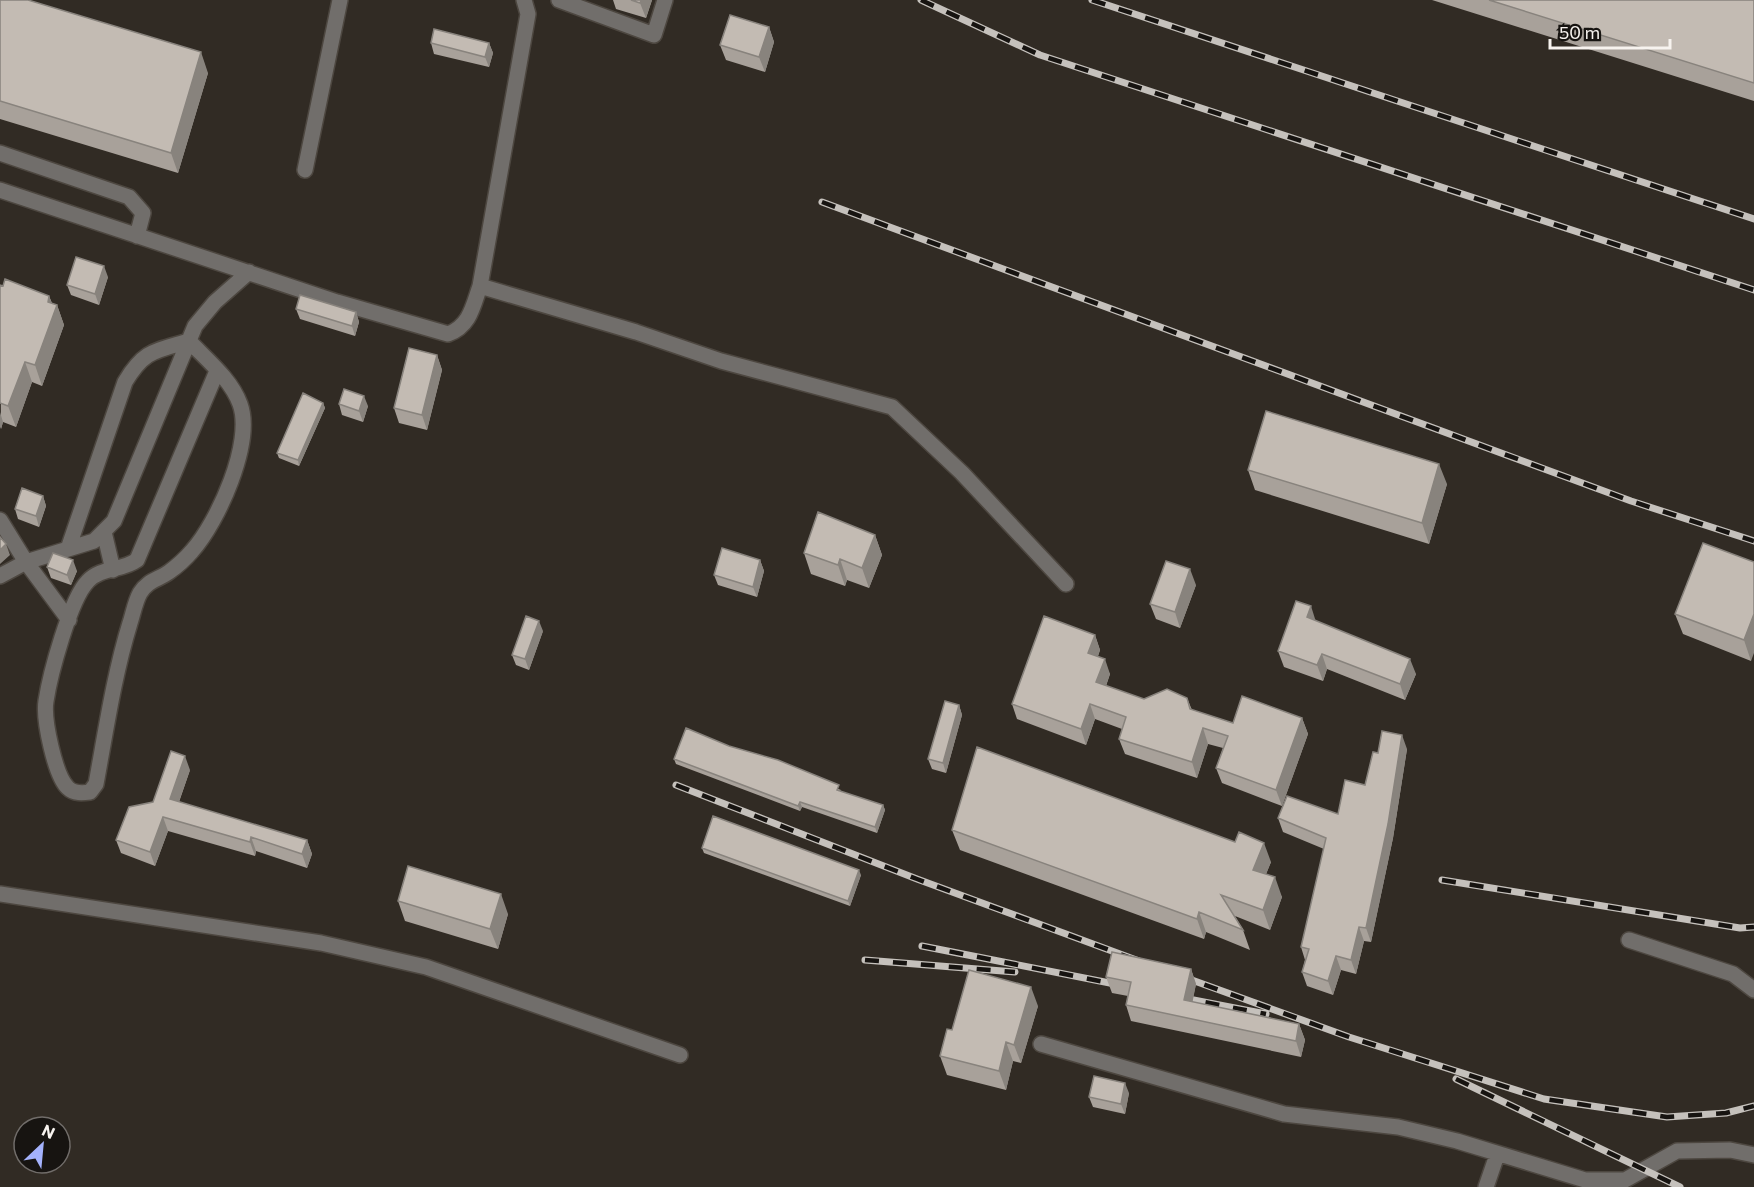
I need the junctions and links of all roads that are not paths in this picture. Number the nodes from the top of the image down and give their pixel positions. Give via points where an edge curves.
1 (340, 0) edge
2 (524, 0) edge
3 (559, 0) edge
4 (664, 0) edge
5 (0, 153) edge
6 (305, 170) dead end
7 (0, 190) edge
8 (137, 236) junction
9 (249, 272) junction
10 (480, 286) junction
11 (189, 340) junction
12 (217, 370) junction
13 (0, 520) edge
14 (105, 532) junction
15 (68, 549) junction
16 (27, 562) junction
17 (113, 570) junction
18 (0, 576) edge
19 (1066, 584) dead end
20 (69, 620) junction
21 (0, 894) edge
22 (1629, 940) dead end
23 (1754, 990) edge
24 (1041, 1044) dead end
25 (680, 1055) dead end
26 (1497, 1155) junction
27 (1754, 1155) edge
28 (1486, 1187) edge

1 - 6 street
2 - 10 street via 528,14
3 - 4 street via 654,35
5 - 8 street via 129,196 142,213
7 - 8 street
8 - 9 street
9 - 10 street via 448,334 467,322
9 - 11 street via 206,311
10 - 19 street via 721,361 892,406 962,473
11 - 12 street
11 - 14 street via 114,521
11 - 15 street via 152,352 137,362 125,382
12 - 17 street via 137,560
12 - 20 street via 241,405 238,462 212,521 192,551 167,574 149,582 139,594 124,643 96,783 90,792 80,794 68,788 54,761 45,704
13 - 16 street
14 - 15 street via 94,541
14 - 17 street
15 - 16 street
16 - 18 street
16 - 20 street
17 - 20 street via 88,581
21 - 25 street via 321,943 426,967
22 - 23 street via 1733,974
24 - 26 street via 1284,1113 1398,1127
26 - 27 street via 1585,1180 1624,1180 1677,1151 1730,1150
26 - 28 street

